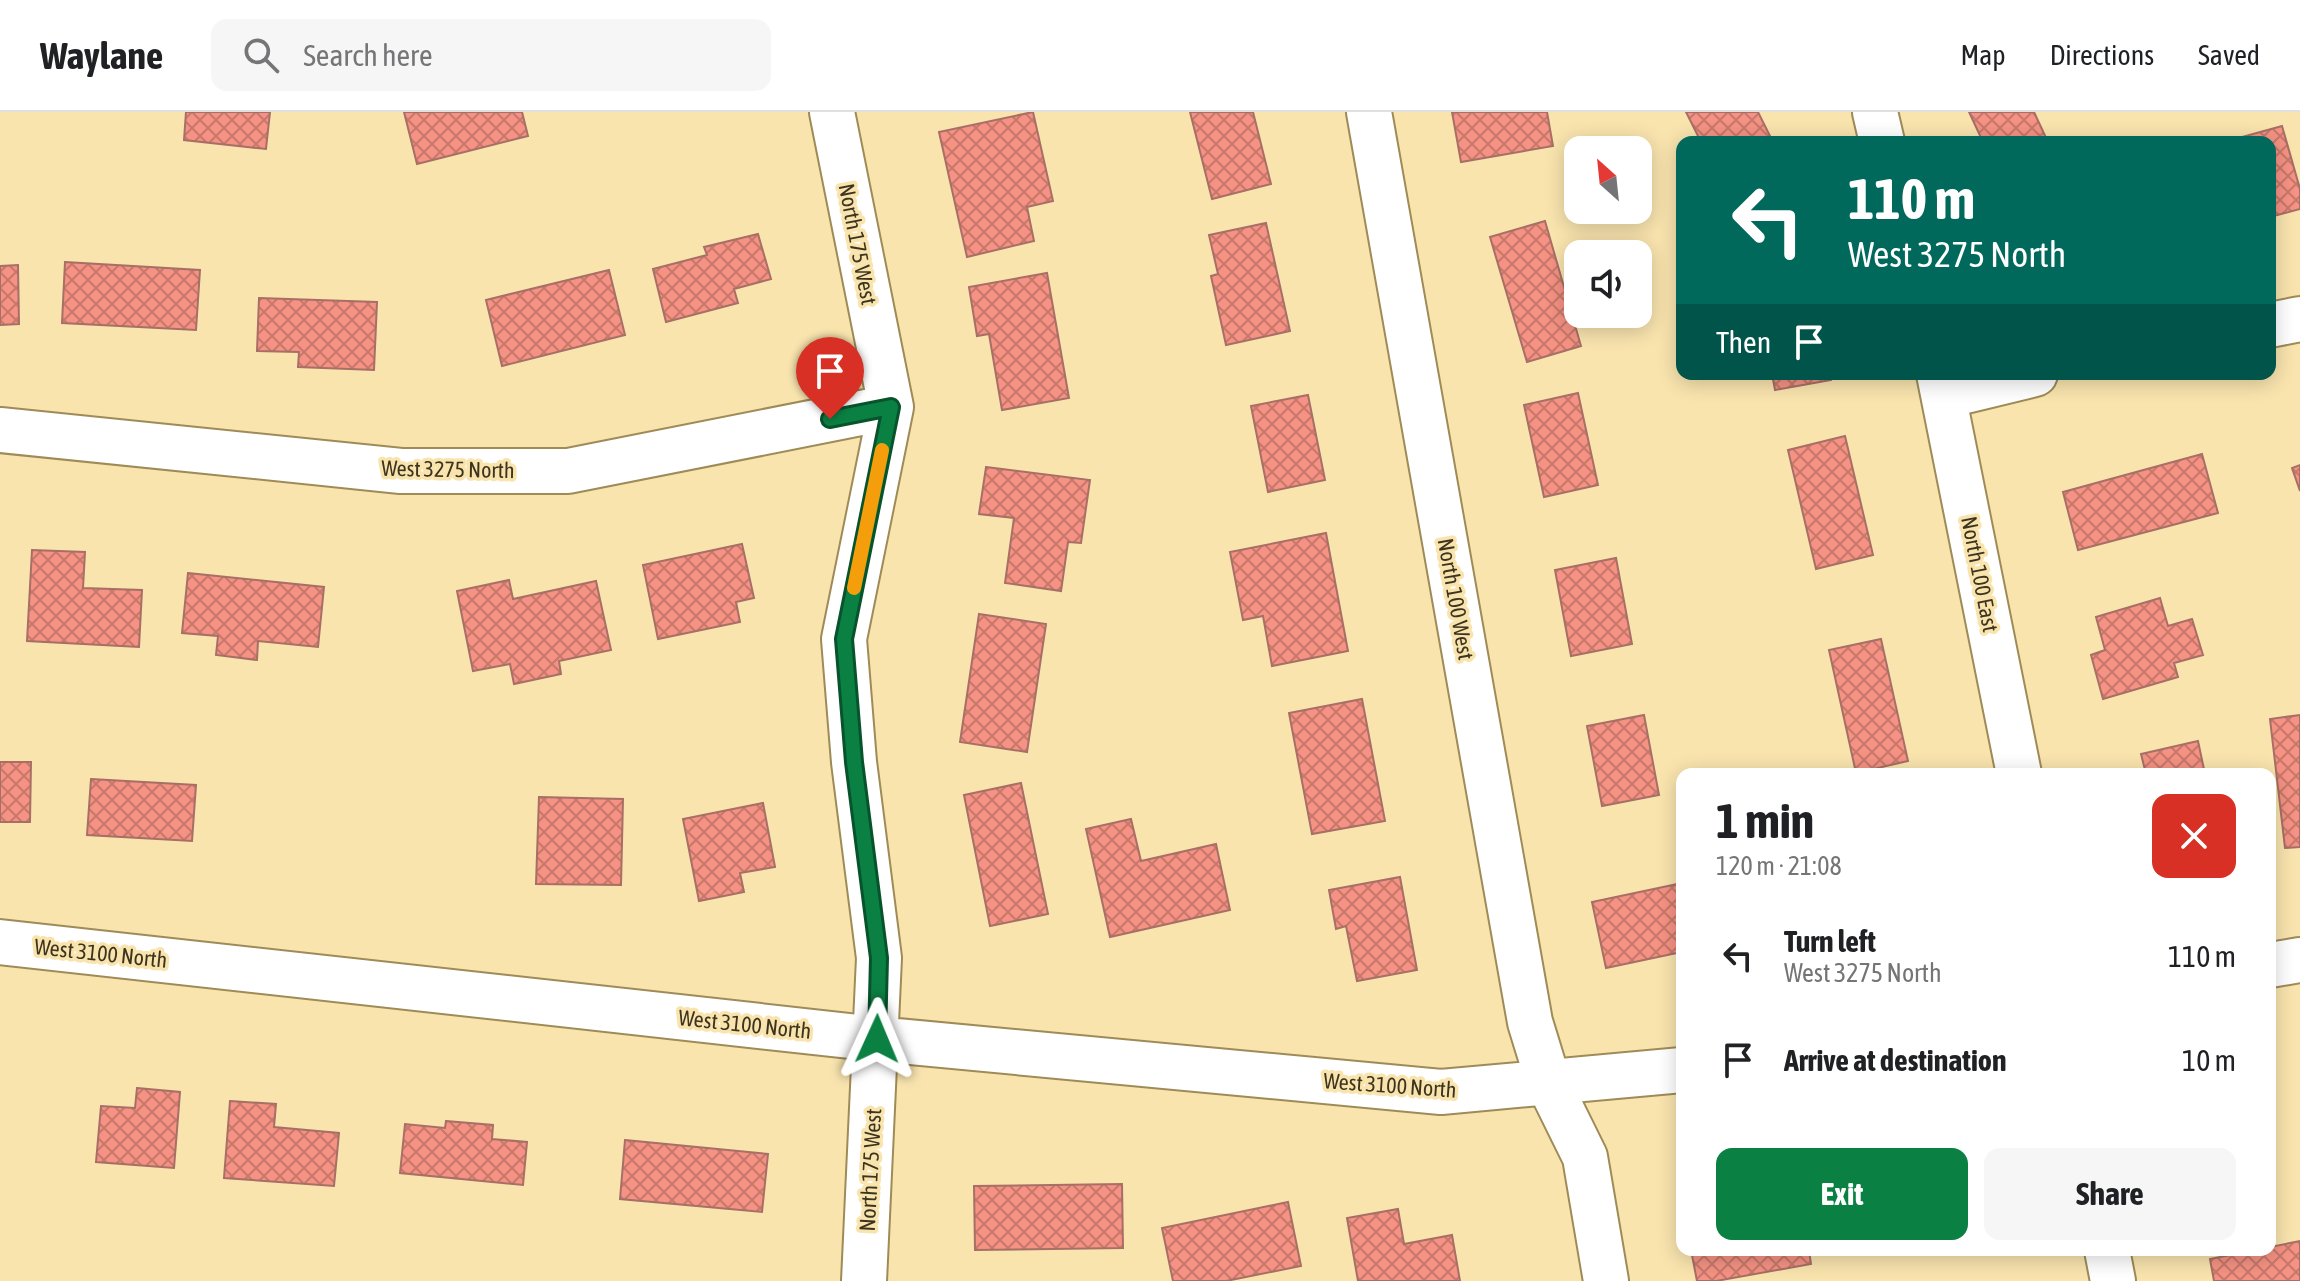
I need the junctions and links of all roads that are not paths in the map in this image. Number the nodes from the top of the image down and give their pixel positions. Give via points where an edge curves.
1 (832, 112) edge
2 (1369, 112) edge
3 (1875, 112) edge
4 (1881, 136) edge
5 (2300, 319) edge
6 (2276, 324) edge
7 (1984, 380) edge
8 (1942, 385) edge
9 (891, 407) junction
10 (0, 430) edge
11 (2018, 768) edge
12 (0, 942) edge
13 (2300, 960) edge
14 (2276, 964) edge
15 (877, 1039) junction
16 (1676, 1071) edge
17 (1549, 1084) junction
18 (2108, 1256) edge
19 (864, 1281) edge
20 (1606, 1281) edge
21 (2113, 1281) edge

1 - 9 street, North 175 West
2 - 17 street, North 100 West via 1530,1022
3 - 4 street
5 - 6 street
7 - 8 street
8 - 11 street, North 100 East
9 - 10 street, West 3275 North via 568,471 401,471
9 - 15 street, North 175 West via 844,639 879,958
12 - 15 street, West 3100 North
13 - 14 street
15 - 17 street, West 3100 North via 1441,1092
15 - 19 street, North 175 West
16 - 17 street, West 3100 North
17 - 20 street, North 100 West via 1585,1157
18 - 21 street

